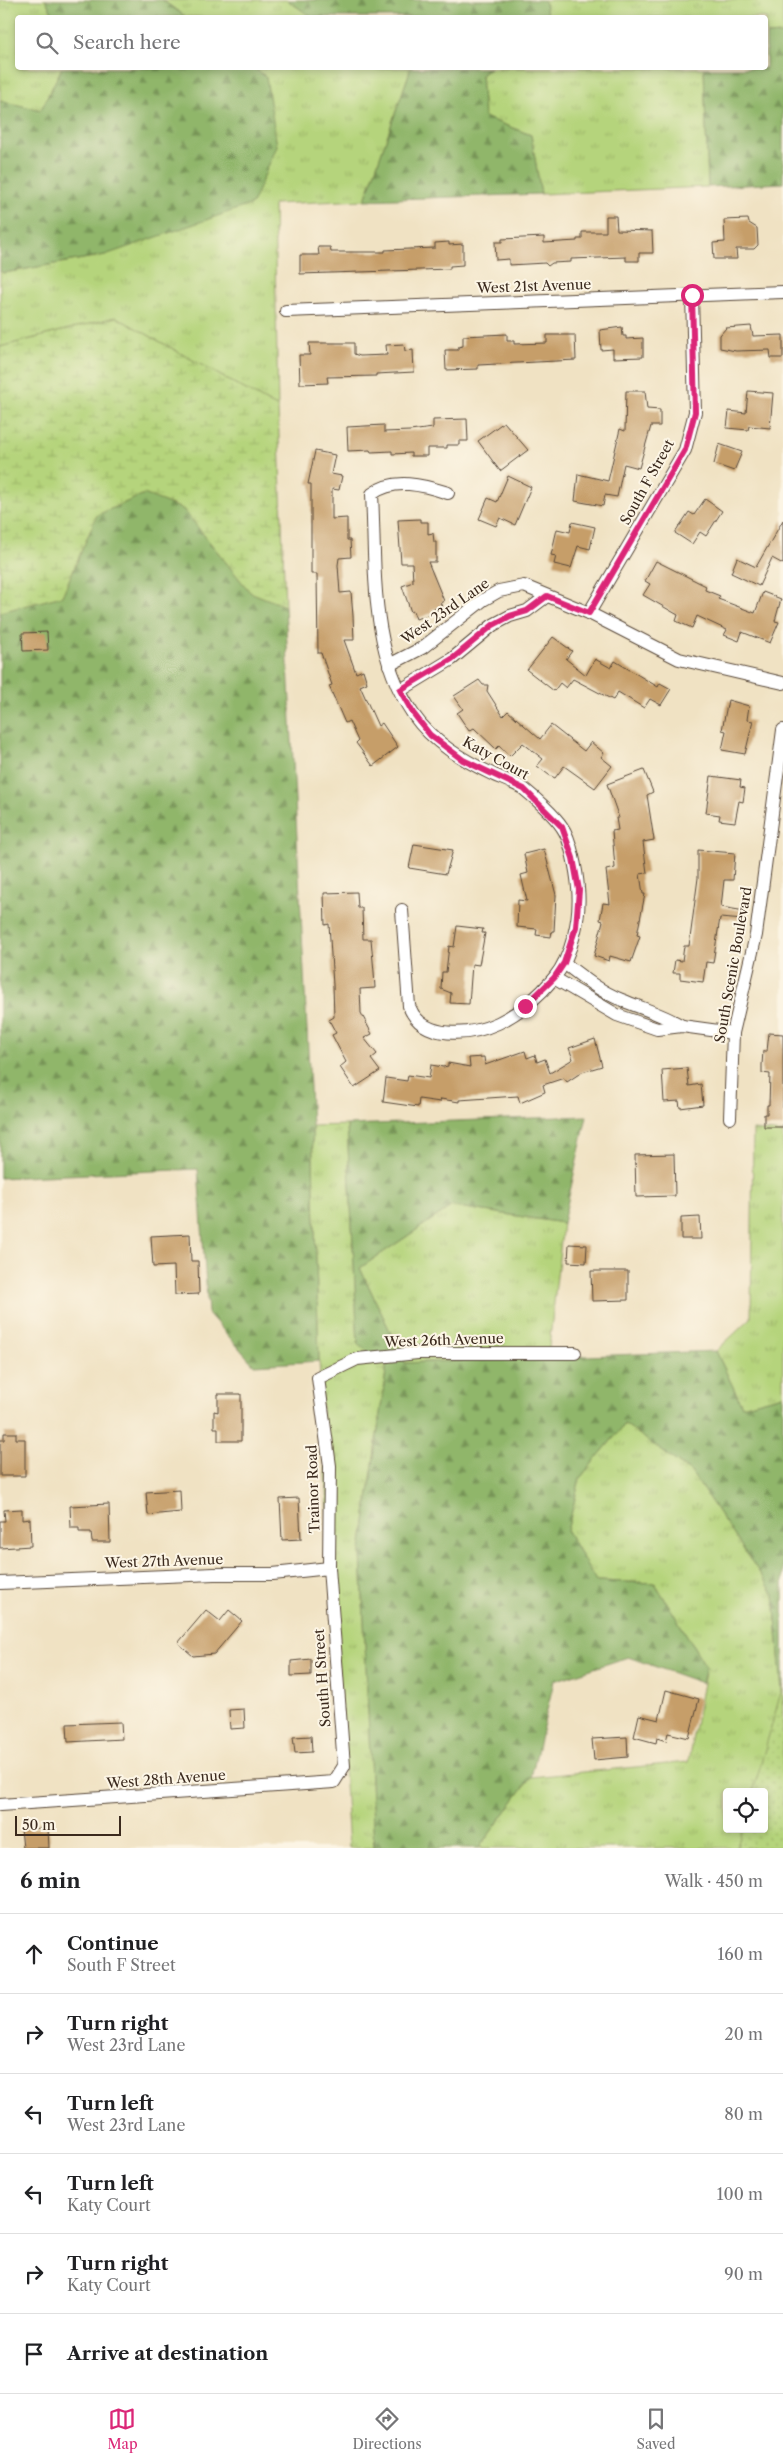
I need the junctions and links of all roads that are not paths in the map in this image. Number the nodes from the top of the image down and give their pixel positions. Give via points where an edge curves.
1 (783, 292) edge
2 (692, 295) junction
3 (286, 310) dead end
4 (448, 493) dead end
5 (547, 596) junction
6 (589, 613) junction
7 (389, 666) junction
8 (783, 683) edge
9 (400, 690) junction
10 (783, 730) edge
11 (402, 910) dead end
12 (564, 963) junction
13 (554, 978) junction
14 (682, 1026) junction
15 (733, 1033) junction
16 (730, 1118) dead end
17 (575, 1353) dead end
18 (318, 1378) joint
19 (329, 1568) junction
20 (0, 1583) edge
21 (334, 1782) joint
22 (0, 1805) edge

1 - 2 street, West 21st Avenue
2 - 3 street, West 21st Avenue
2 - 6 street, South F Street via 695,412 685,450
4 - 7 street, Katy Court via 411,484 391,485 372,494 379,625
5 - 6 street, West 23rd Lane
5 - 7 street, West 23rd Lane via 524,586 500,591 471,608 422,648
5 - 9 street via 527,611 493,625 452,659
6 - 8 street, West 23rd Lane via 679,659
7 - 9 street, Katy Court
9 - 12 street, Katy Court via 430,735 463,760 524,789 562,827 573,858 579,890 576,927
10 - 15 street, South Scenic Boulevard via 756,935
11 - 13 street, Katy Court via 409,1006 414,1018 429,1028 447,1033 498,1023 525,1006
12 - 13 street, Katy Court
12 - 14 street via 621,1000 661,1014
13 - 14 street via 617,1015 657,1029
14 - 15 street
15 - 16 street, South Scenic Boulevard
17 - 18 street, West 26th Avenue via 418,1353 374,1357 357,1359
18 - 19 street, Trainor Road via 330,1466
19 - 20 street, West 27th Avenue via 273,1574
19 - 21 street, South H Street via 344,1766
21 - 22 street, West 28th Avenue

